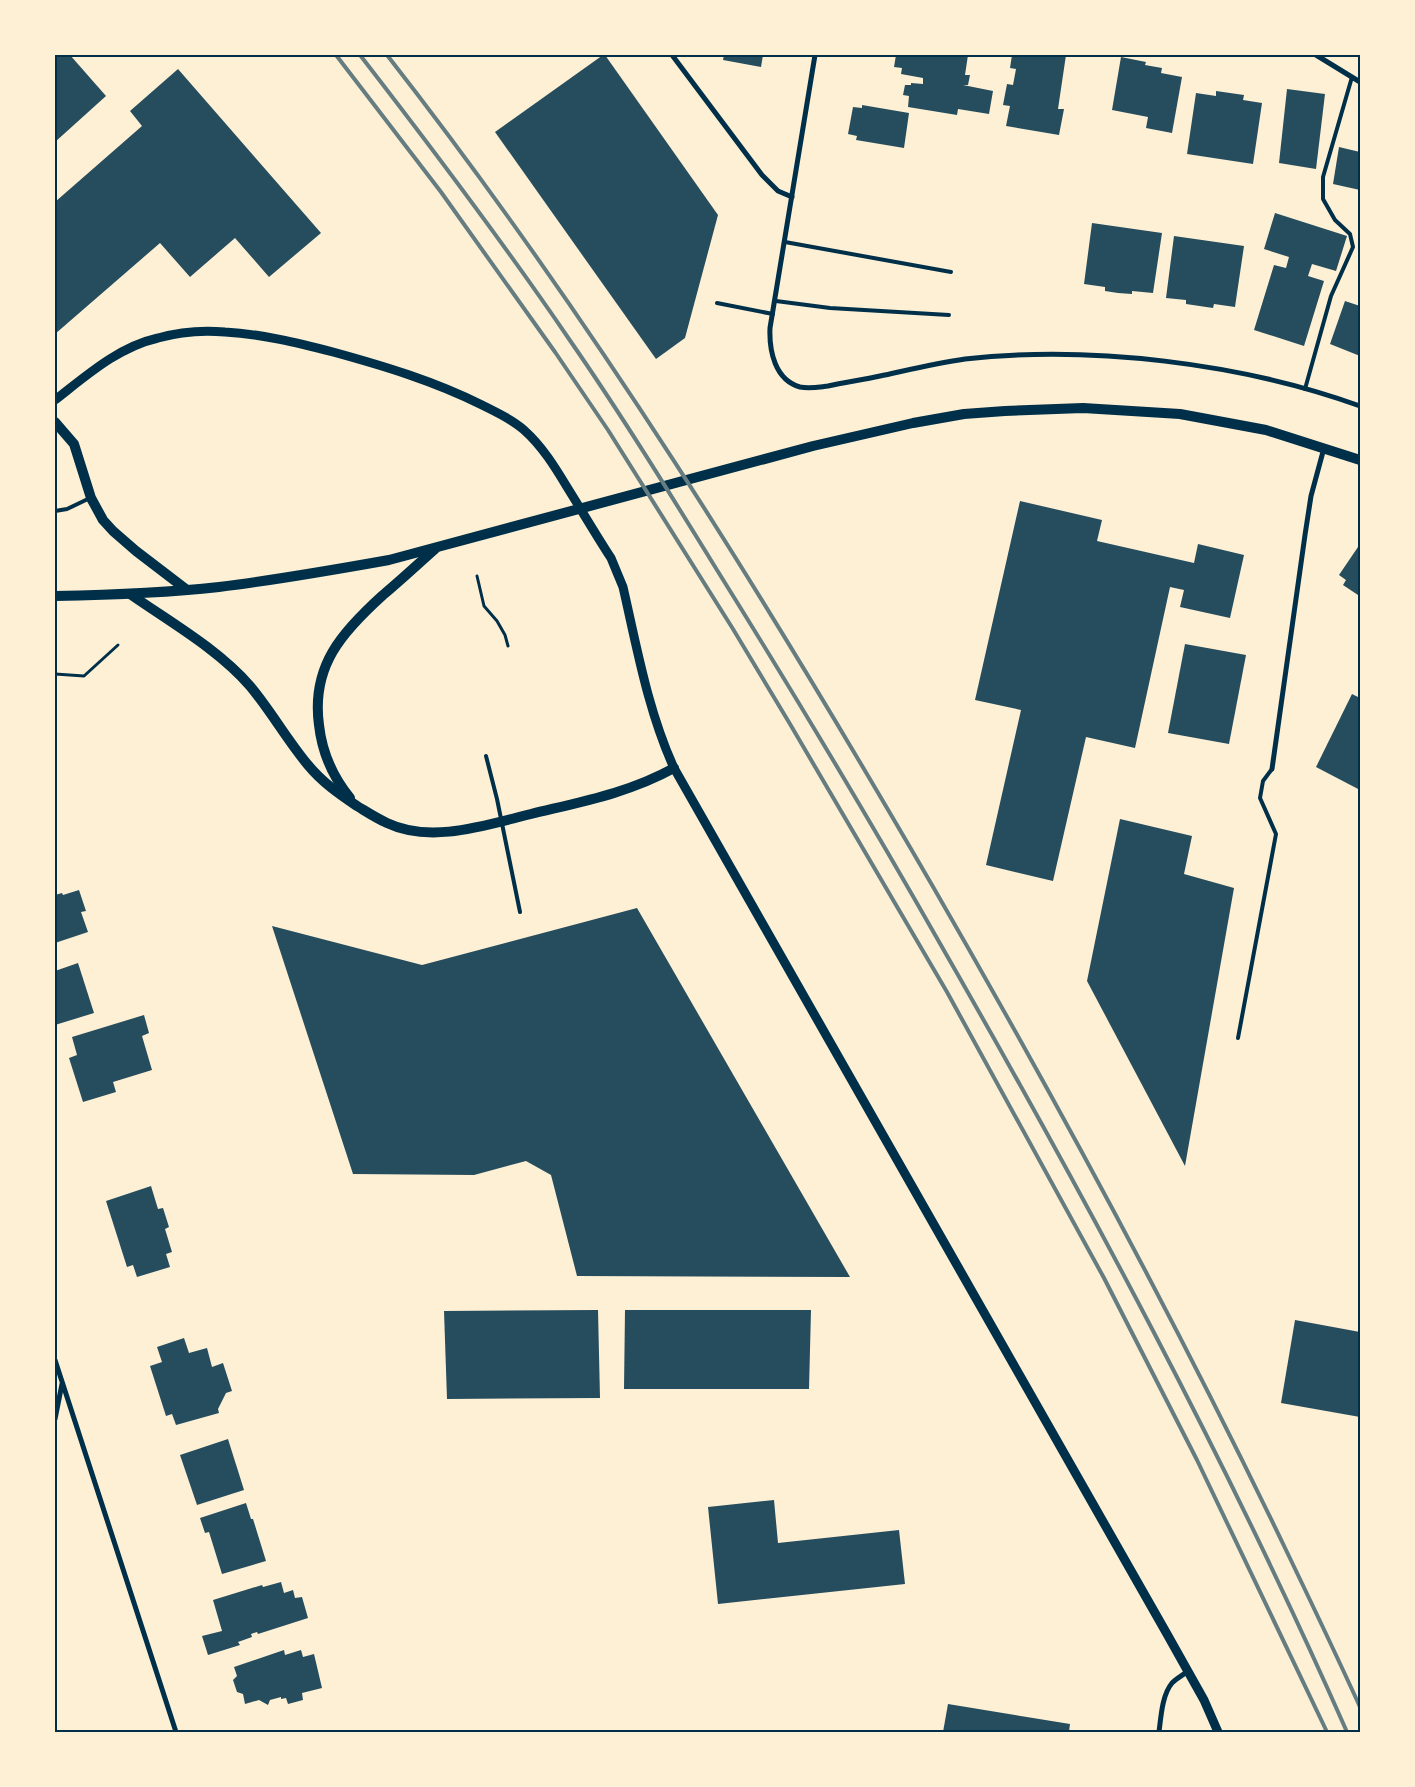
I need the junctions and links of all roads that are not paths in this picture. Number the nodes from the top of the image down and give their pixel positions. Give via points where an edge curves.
1 (672, 55) edge
2 (815, 55) edge
3 (1316, 55) edge
4 (1352, 77) junction
5 (1360, 82) edge
6 (792, 197) junction
7 (785, 242) junction
8 (951, 272) dead end
9 (776, 301) junction
10 (717, 303) dead end
11 (773, 314) junction
12 (949, 315) dead end
13 (1305, 389) junction
14 (55, 400) edge
15 (1360, 406) edge
16 (55, 422) edge
17 (1324, 448) junction
18 (1360, 460) edge
19 (91, 498) junction
20 (55, 511) edge
21 (436, 548) junction
22 (187, 590) junction
23 (130, 594) junction
24 (55, 596) edge
25 (486, 756) dead end
26 (674, 768) junction
27 (1272, 769) joint
28 (356, 805) junction
29 (501, 821) junction
30 (520, 912) dead end
31 (1238, 1038) dead end
32 (55, 1360) edge
33 (62, 1381) junction
34 (55, 1420) edge
35 (1188, 1671) junction
36 (176, 1732) edge
37 (1159, 1732) edge
38 (1218, 1732) edge

1 - 6 street via 762,175 778,191
2 - 6 street
3 - 4 street
4 - 5 street
4 - 13 lane via 1323,177 1323,199 1335,220 1350,234 1353,247 1331,296
6 - 7 street
7 - 8 lane
7 - 9 street
9 - 11 street
9 - 12 lane via 830,308
10 - 11 lane
11 - 13 street via 770,343 778,370 790,383 810,388 964,360 1045,354 1132,358 1257,377
13 - 15 street
14 - 26 street via 120,353 155,338 186,332 224,331 288,341 394,369 445,387 510,420 544,452 618,571 652,711
16 - 19 main road via 74,444
17 - 18 main road
17 - 21 main road via 1266,430 1180,414 1083,408 964,414 805,448
17 - 27 street via 1311,496
19 - 20 lane
19 - 22 main road via 113,531
21 - 22 main road via 318,574
21 - 28 main road via 354,622 337,642 322,675 317,694 317,715 324,752 342,788
22 - 23 main road
23 - 24 main road
23 - 28 main road via 230,666 250,686 309,766 334,790
25 - 29 lane
26 - 29 main road via 629,790
26 - 35 street
27 - 31 lane via 1263,781 1260,798 1276,834
28 - 29 main road via 387,823 424,832 464,829
29 - 30 lane
32 - 33 street
33 - 34 street
33 - 36 street
35 - 37 street via 1168,1689
35 - 38 street

